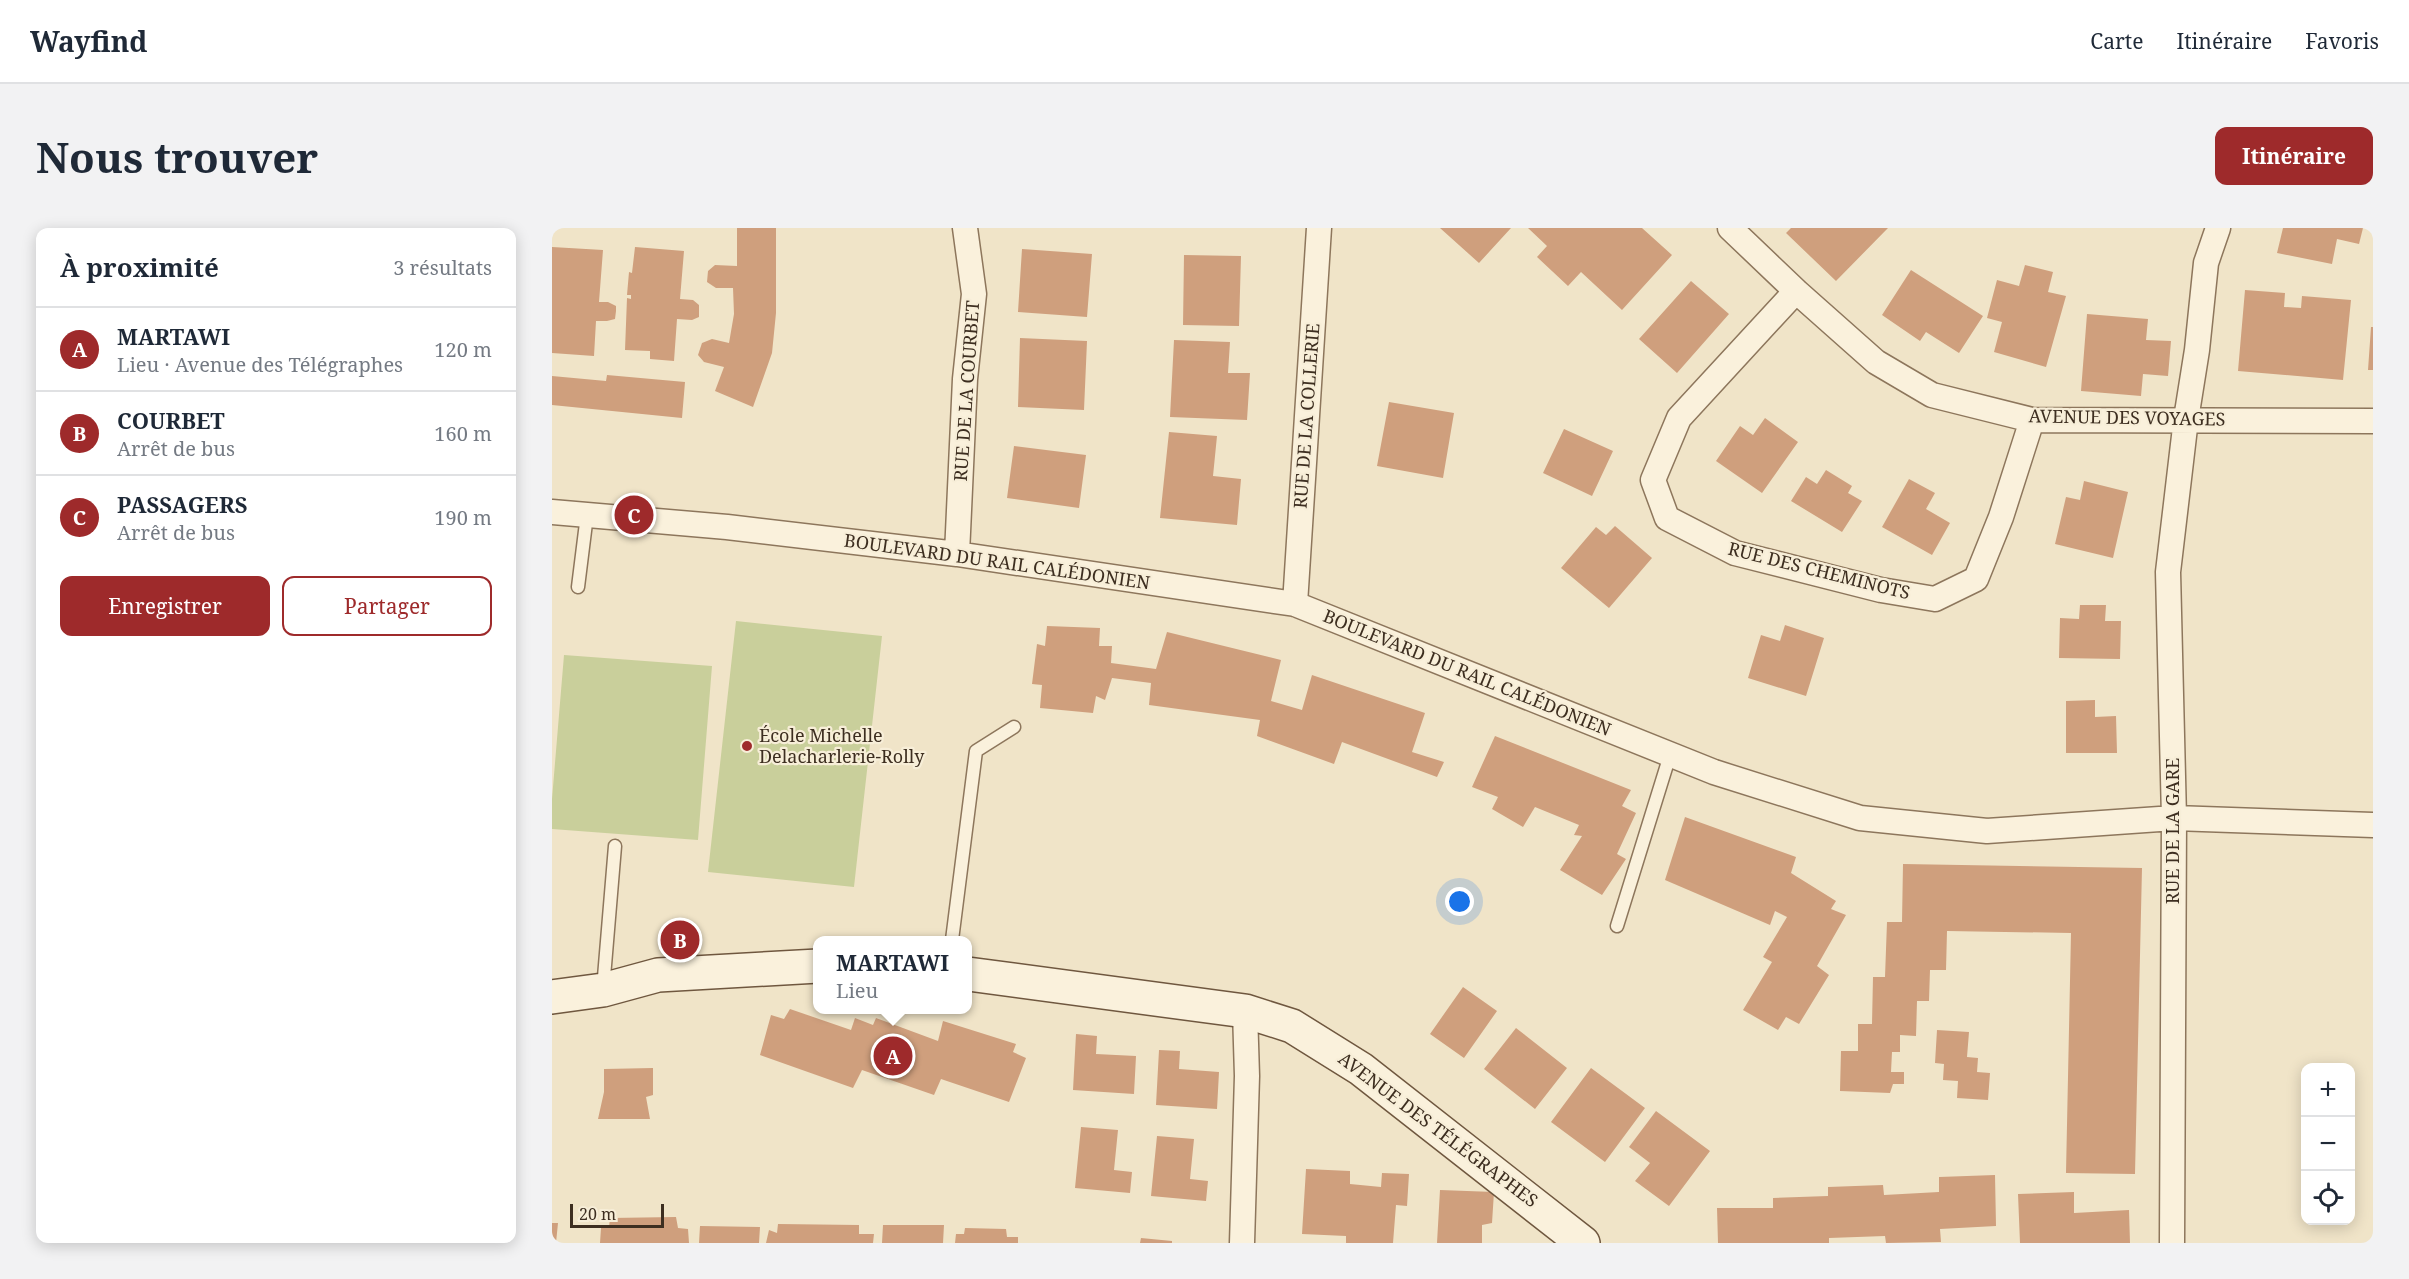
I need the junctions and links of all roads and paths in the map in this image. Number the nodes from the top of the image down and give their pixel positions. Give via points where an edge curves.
1 (966, 228) edge
2 (1319, 228) edge
3 (1730, 228) edge
4 (2218, 228) edge
5 (1796, 291) junction
6 (2186, 419) junction
7 (2032, 420) junction
8 (2373, 421) edge
9 (552, 512) edge
10 (587, 514) junction
11 (957, 554) junction
12 (578, 587) dead end
13 (1295, 604) junction
14 (1014, 727) dead end
15 (1670, 755) junction
16 (2174, 818) junction
17 (2373, 825) edge
18 (615, 846) dead end
19 (1617, 926) dead end
20 (953, 936) edge
21 (813, 966) edge
22 (972, 975) edge
23 (603, 990) junction
24 (552, 997) edge
25 (1245, 1011) junction
26 (1242, 1243) edge
27 (1583, 1243) edge
28 (2172, 1243) edge

1 - 11 street, RUE DE LA COURBET via 974,294 964,379
2 - 13 street, RUE DE LA COLLERIE
3 - 5 street, AVENUE DES VOYAGES
4 - 6 street, RUE DE LA GARE via 2206,263 2198,350
5 - 7 street, AVENUE DES VOYAGES via 1876,362 1932,395
5 - 7 street, RUE DES CHEMINOTS via 1679,418 1653,480 1666,518 1735,553 1881,590 1935,599 1976,579
6 - 7 street, AVENUE DES VOYAGES
6 - 8 street, AVENUE DES VOYAGES
6 - 16 street, RUE DE LA GARE via 2168,572
9 - 10 street, BOULEVARD DU RAIL CALÉDONIEN
10 - 11 street, BOULEVARD DU RAIL CALÉDONIEN
10 - 12 lane
11 - 13 street, BOULEVARD DU RAIL CALÉDONIEN
13 - 15 street, BOULEVARD DU RAIL CALÉDONIEN
14 - 20 lane via 976,751
15 - 16 street, BOULEVARD DU RAIL CALÉDONIEN via 1860,818 1987,831
15 - 19 lane
16 - 17 street, BOULEVARD DU RAIL CALÉDONIEN
16 - 28 street, RUE DE LA GARE
18 - 23 lane
21 - 23 street via 658,975
22 - 25 street, AVENUE DES TÉLÉGRAPHES
23 - 24 street
25 - 26 street
25 - 27 street, AVENUE DES TÉLÉGRAPHES via 1292,1026 1360,1069

